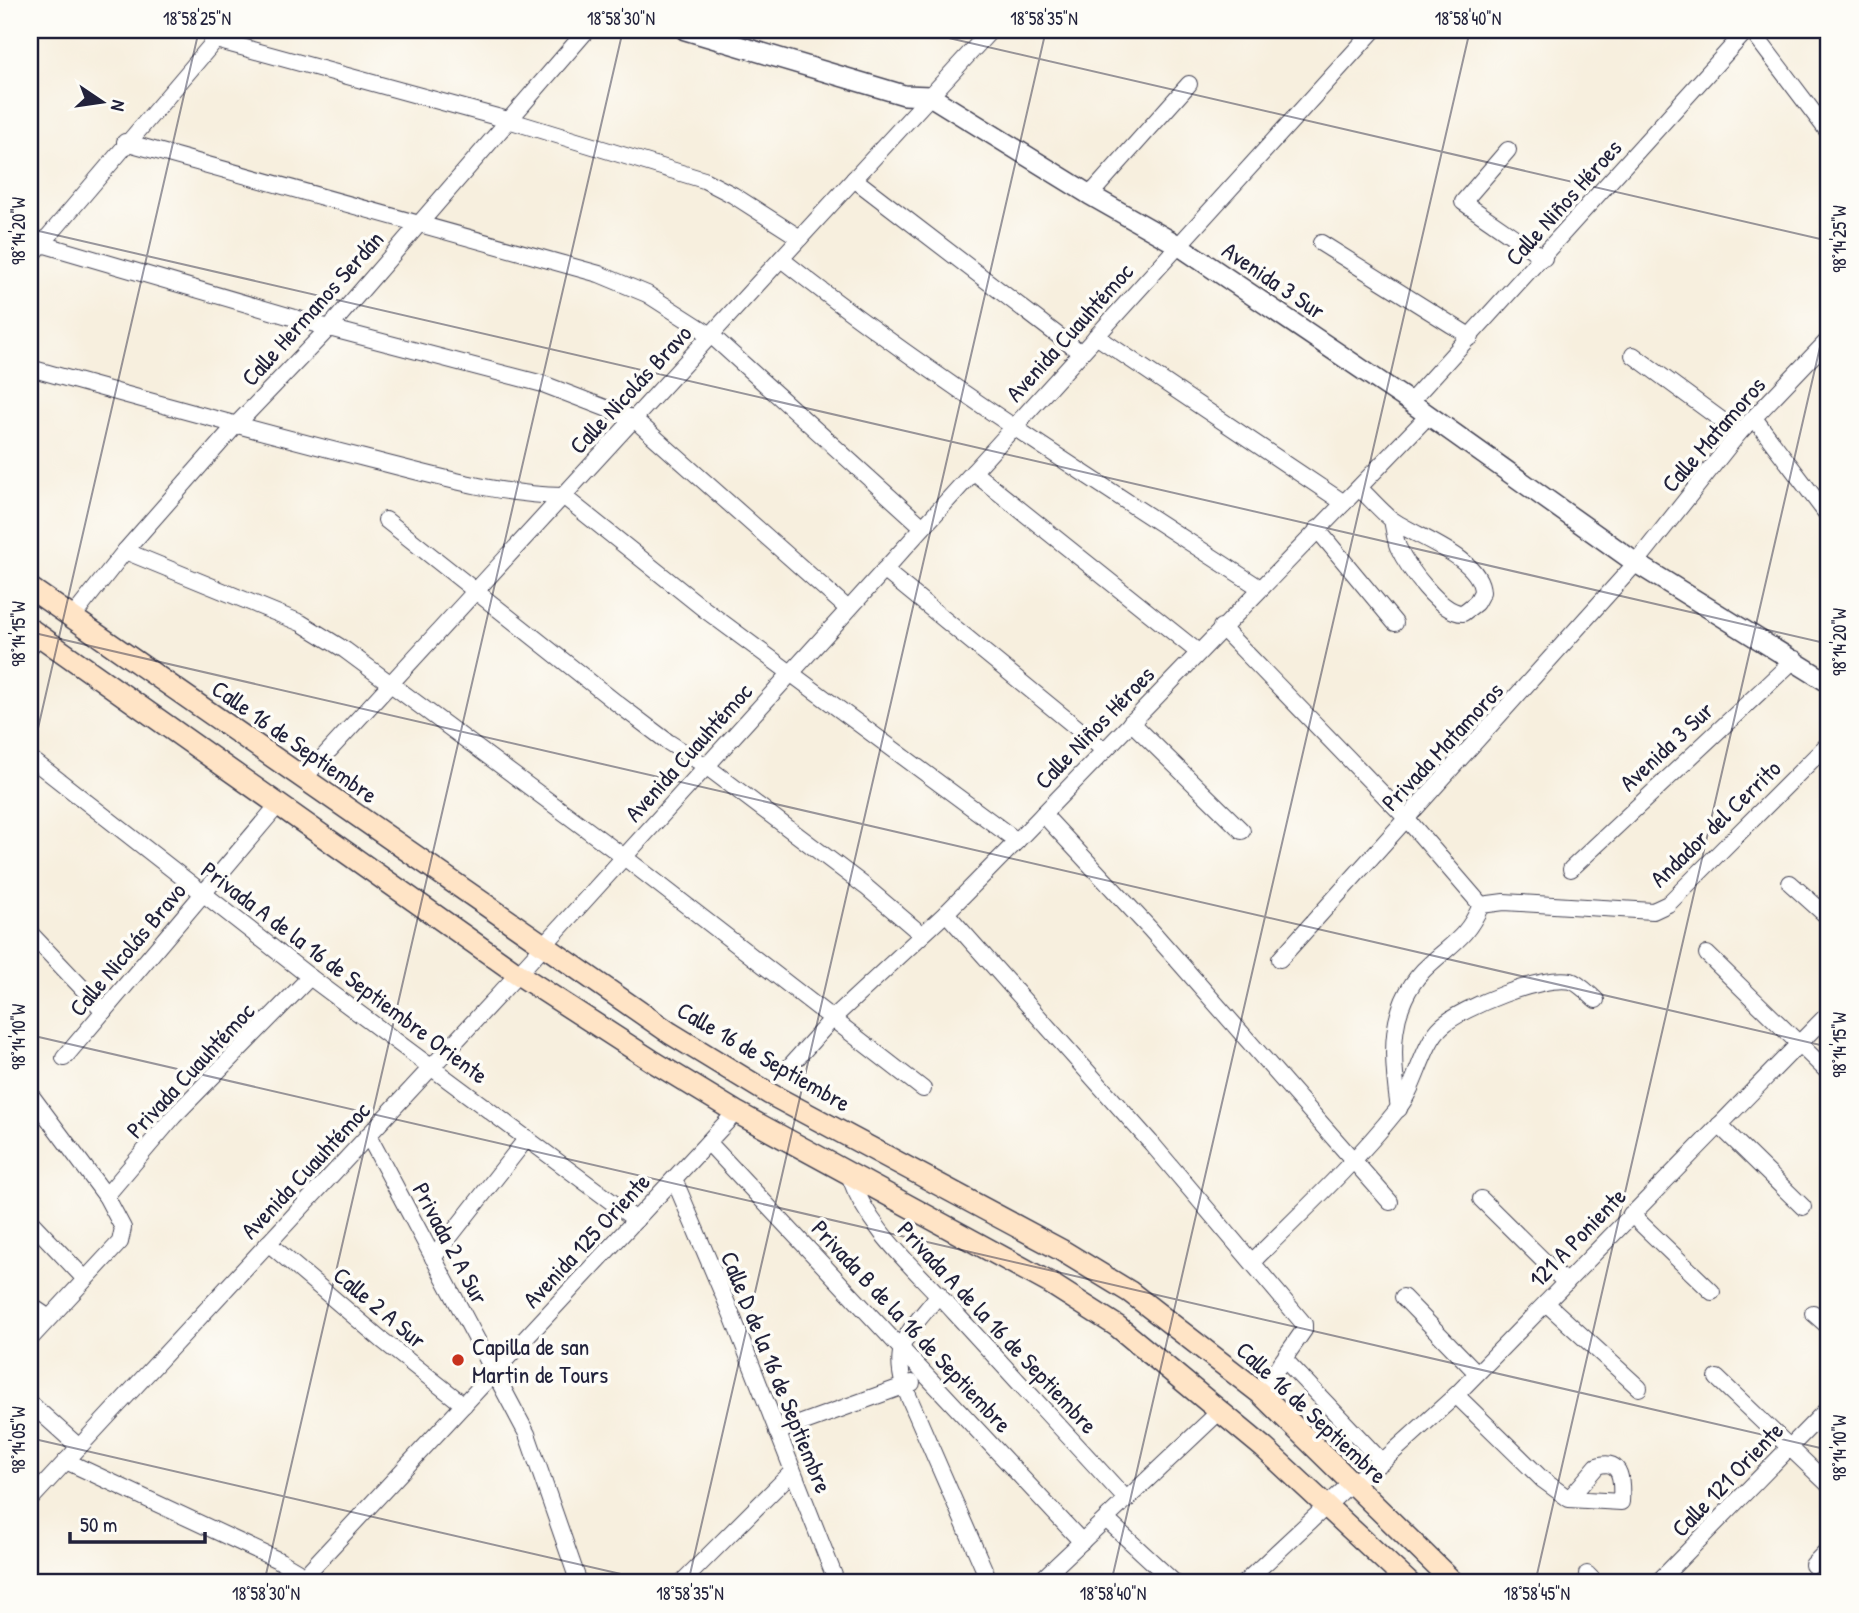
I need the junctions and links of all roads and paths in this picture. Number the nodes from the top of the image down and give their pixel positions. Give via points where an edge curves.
1 (587, 30) edge
2 (685, 30) edge
3 (990, 30) edge
4 (1374, 30) edge
5 (1749, 30) edge
6 (220, 35) edge
7 (1189, 84) dead end
8 (930, 96) junction
9 (508, 120) junction
10 (1829, 132) edge
11 (125, 142) junction
12 (1508, 150) dead end
13 (854, 179) junction
14 (1090, 195) junction
15 (418, 225) junction
16 (800, 238) junction
17 (1321, 243) dead end
18 (42, 244) junction
19 (1178, 245) junction
20 (30, 258) edge
21 (1544, 258) junction
22 (780, 259) junction
23 (329, 328) junction
24 (711, 335) junction
25 (1096, 336) junction
26 (1471, 337) junction
27 (1828, 344) edge
28 (1081, 353) junction
29 (1633, 355) dead end
30 (30, 368) edge
31 (1410, 402) junction
32 (1428, 416) junction
33 (1754, 418) junction
34 (634, 419) junction
35 (235, 426) junction
36 (1013, 427) junction
37 (1739, 433) junction
38 (972, 472) junction
39 (1359, 488) junction
40 (563, 496) junction
41 (1344, 503) junction
42 (1829, 517) edge
43 (386, 520) dead end
44 (1392, 520) junction
45 (923, 527) junction
46 (1317, 529) junction
47 (125, 551) junction
48 (1636, 563) junction
49 (884, 570) junction
50 (30, 588) edge
51 (1260, 588) junction
52 (476, 591) junction
53 (848, 609) junction
54 (72, 618) junction
55 (1395, 623) dead end
56 (1221, 627) junction
57 (33, 638) edge
58 (1198, 652) junction
59 (1795, 659) junction
60 (791, 672) junction
61 (1829, 683) edge
62 (391, 684) junction
63 (1131, 722) junction
64 (1829, 743) edge
65 (1104, 750) junction
66 (30, 758) edge
67 (706, 766) junction
68 (303, 779) junction
69 (278, 805) junction
70 (1043, 814) junction
71 (1406, 818) junction
72 (1242, 831) dead end
73 (1017, 841) junction
74 (624, 857) junction
75 (1571, 869) dead end
76 (1790, 883) dead end
77 (204, 893) junction
78 (1482, 905) junction
79 (946, 913) junction
80 (1829, 918) edge
81 (30, 933) edge
82 (921, 934) junction
83 (545, 943) junction
84 (1707, 954) dead end
85 (1280, 959) dead end
86 (518, 974) junction
87 (310, 977) junction
88 (1596, 1000) dead end
89 (104, 1011) junction
90 (1829, 1013) edge
91 (833, 1018) junction
92 (1800, 1045) junction
93 (64, 1058) dead end
94 (790, 1066) dead end
95 (431, 1068) junction
96 (1829, 1073) edge
97 (923, 1089) dead end
98 (30, 1094) edge
99 (1399, 1108) junction
100 (736, 1112) junction
101 (1719, 1125) junction
102 (368, 1135) junction
103 (527, 1138) junction
104 (708, 1142) junction
105 (1354, 1160) junction
106 (849, 1175) junction
107 (674, 1179) junction
108 (106, 1196) junction
109 (1481, 1199) dead end
110 (1390, 1202) dead end
111 (1803, 1207) dead end
112 (1631, 1214) junction
113 (636, 1220) junction
114 (30, 1221) edge
115 (268, 1243) junction
116 (433, 1258) junction
117 (1253, 1261) junction
118 (85, 1279) junction
119 (1566, 1283) junction
120 (1712, 1292) dead end
121 (939, 1294) junction
122 (1403, 1297) dead end
123 (1546, 1303) junction
124 (30, 1305) edge
125 (1813, 1313) dead end
126 (49, 1318) junction
127 (1829, 1327) edge
128 (30, 1339) edge
129 (900, 1346) junction
130 (1285, 1360) junction
131 (493, 1373) junction
132 (1477, 1373) junction
133 (929, 1378) junction
134 (1717, 1378) dead end
135 (904, 1386) junction
136 (1639, 1388) dead end
137 (1261, 1393) junction
138 (1456, 1395) junction
139 (30, 1403) edge
140 (464, 1405) junction
141 (1829, 1407) edge
142 (1221, 1410) junction
143 (776, 1432) junction
144 (79, 1447) junction
145 (1789, 1448) junction
146 (66, 1461) junction
147 (1382, 1462) junction
148 (792, 1472) junction
149 (1350, 1484) junction
150 (1829, 1485) edge
151 (1569, 1499) dead end
152 (30, 1500) edge
153 (1127, 1500) junction
154 (1326, 1508) junction
155 (1107, 1520) junction
156 (1082, 1542) junction
157 (1829, 1548) edge
158 (1813, 1564) dead end
159 (301, 1582) edge
160 (579, 1583) edge
161 (681, 1583) edge
162 (837, 1583) edge
163 (990, 1583) edge
164 (1038, 1583) edge
165 (1175, 1583) edge
166 (1244, 1583) edge
167 (1409, 1583) edge
168 (1454, 1583) edge
169 (1657, 1583) edge

1 - 9 street, Calle Hermanos Serdán
2 - 8 street, Avenida 3 Sur via 904,95
3 - 8 street, Calle Nicolás Bravo
4 - 19 street, Avenida Cuauhtémoc
5 - 10 street
5 - 21 street, Calle Niños Héroes
6 - 9 street
6 - 11 street
7 - 14 street
8 - 13 street, Calle Nicolás Bravo
8 - 14 street, Avenida 3 Sur
9 - 15 street, Calle Hermanos Serdán
9 - 16 street via 704,180
11 - 15 street
11 - 18 street
12 - 21 street via 1463,202
13 - 16 street, Calle Nicolás Bravo
13 - 28 street
14 - 19 street, Avenida 3 Sur
15 - 23 street, Calle Hermanos Serdán
15 - 24 street via 622,282
16 - 22 street, Calle Nicolás Bravo
17 - 26 street
18 - 20 street
18 - 23 street
19 - 25 street, Avenida Cuauhtémoc
19 - 31 street, Avenida 3 Sur
21 - 26 street, Calle Niños Héroes
22 - 24 street, Calle Nicolás Bravo
22 - 36 street
23 - 34 street via 543,384
23 - 35 street, Calle Hermanos Serdán
24 - 34 street, Calle Nicolás Bravo
24 - 45 street
25 - 28 street, Avenida Cuauhtémoc
25 - 41 street
26 - 31 street, Calle Niños Héroes
27 - 33 street, Calle Matamoros
28 - 36 street, Avenida Cuauhtémoc
29 - 37 street
30 - 35 street
31 - 32 street, Avenida 3 Sur
32 - 39 street, Calle Niños Héroes
32 - 48 street, Avenida 3 Sur
33 - 37 street, Calle Matamoros
33 - 42 street
34 - 40 street, Calle Nicolás Bravo
34 - 53 street
35 - 40 street via 431,474 535,496
35 - 47 street, Calle Hermanos Serdán
36 - 38 street, Avenida Cuauhtémoc
36 - 51 street
37 - 48 street, Calle Matamoros
38 - 45 street, Avenida Cuauhtémoc
38 - 58 street
39 - 41 street, Calle Niños Héroes
39 - 44 street
40 - 52 street, Calle Nicolás Bravo
40 - 60 street
41 - 46 street, Calle Niños Héroes
43 - 52 street
44 - 44 street via 1405,560 1442,604 1463,613 1476,603 1482,592 1479,575 1440,546
45 - 49 street, Avenida Cuauhtémoc
46 - 51 street, Calle Niños Héroes
46 - 55 street
47 - 54 street, Calle Hermanos Serdán
47 - 62 street via 301,623
48 - 59 street, Avenida 3 Sur
48 - 71 street, Privada Matamoros
49 - 53 street, Avenida Cuauhtémoc
49 - 65 street
50 - 54 main road, Calle 16 de Septiembre
51 - 56 street, Calle Niños Héroes
52 - 62 street, Calle Nicolás Bravo
52 - 67 street via 635,718
53 - 60 street, Avenida Cuauhtémoc
54 - 68 main road, Calle 16 de Septiembre
56 - 58 street, Calle Niños Héroes
56 - 71 street
57 - 69 main road
58 - 63 street, Calle Niños Héroes
59 - 61 street, Avenida 3 Sur
59 - 75 street, Avenida 3 Sur
60 - 67 street, Avenida Cuauhtémoc
60 - 73 street
62 - 68 street, Calle Nicolás Bravo
62 - 74 street
63 - 65 street, Calle Niños Héroes
63 - 72 street
64 - 78 street, Andador del Cerrito via 1660,908 1636,912 1504,902
65 - 70 street, Calle Niños Héroes
66 - 77 street, Privada A de la 16 de Septiembre Oriente
67 - 74 street, Avenida Cuauhtémoc
67 - 82 street
68 - 83 main road, Calle 16 de Septiembre
69 - 77 street, Calle Nicolás Bravo
69 - 86 main road
70 - 73 street, Calle Niños Héroes
70 - 105 street
71 - 78 street
71 - 85 street, Privada Matamoros
73 - 79 street, Calle Niños Héroes
74 - 83 street, Avenida Cuauhtémoc
74 - 91 street
76 - 80 street
77 - 87 street, Privada A de la 16 de Septiembre Oriente
77 - 89 street, Calle Nicolás Bravo
78 - 99 street via 1471,928 1411,983 1400,1005 1394,1033
79 - 82 street, Calle Niños Héroes
79 - 117 street
81 - 89 street
82 - 91 street, Calle Niños Héroes
83 - 86 street, Avenida Cuauhtémoc
83 - 137 main road, Calle 16 de Septiembre via 670,1033 770,1094 1061,1250 1130,1292
84 - 92 street
86 - 95 street, Avenida Cuauhtémoc
86 - 100 main road
87 - 95 street, Privada A de la 16 de Septiembre Oriente
87 - 108 street, Privada Cuauhtémoc via 173,1117
88 - 99 street via 1573,981 1555,981 1465,1010 1438,1029
89 - 93 street, Calle Nicolás Bravo
90 - 92 street, 121 A Poniente
91 - 94 street, Calle Niños Héroes
91 - 97 street
92 - 96 street
92 - 101 street, 121 A Poniente
95 - 102 street, Avenida Cuauhtémoc
95 - 103 street, Privada A de la 16 de Septiembre Oriente
98 - 108 street
99 - 105 street
100 - 104 street, Avenida 125 Oriente
100 - 106 main road
101 - 111 street
101 - 112 street, 121 A Poniente
102 - 115 street, Avenida Cuauhtémoc
102 - 116 street, Privada 2 A Sur
103 - 113 street, Privada A de la 16 de Septiembre Oriente
103 - 116 street
104 - 107 street, Avenida 125 Oriente
104 - 129 street, Privada B de la 16 de Septiembre
105 - 110 street
105 - 117 street
106 - 121 street, Privada A de la 16 de Septiembre via 857,1197 885,1241
106 - 142 main road via 1048,1282 1117,1326
107 - 113 street, Avenida 125 Oriente
107 - 143 street, Calle D de la 16 de Septiembre
108 - 118 street via 123,1234
109 - 119 street
112 - 119 street, 121 A Poniente
112 - 120 street
113 - 131 street, Avenida 125 Oriente
114 - 118 street
115 - 140 street, Calle 2 A Sur
115 - 144 street, Avenida Cuauhtémoc
116 - 131 street, Privada 2 A Sur
117 - 130 street via 1304,1324
118 - 126 street
119 - 123 street, 121 A Poniente
121 - 129 street
121 - 153 street, Privada A de la 16 de Septiembre
122 - 132 street
123 - 132 street, 121 A Poniente
123 - 136 street
124 - 126 street
125 - 127 street
126 - 128 street
129 - 133 street, Privada B de la 16 de Septiembre
129 - 135 street via 898,1364
130 - 137 street
130 - 147 street
131 - 140 street, Avenida 125 Oriente
131 - 160 street via 527,1434
132 - 138 street, 121 A Poniente
133 - 135 street
133 - 156 street, Privada B de la 16 de Septiembre
134 - 145 street
135 - 143 street
135 - 163 street
137 - 149 main road, Calle 16 de Septiembre
138 - 147 street, 121 A Poniente
138 - 151 street
139 - 144 street
140 - 159 street, Avenida 125 Oriente
141 - 145 street, Calle 121 Oriente
142 - 153 street
142 - 154 main road
143 - 148 street, Calle D de la 16 de Septiembre
144 - 146 street, Avenida Cuauhtémoc
145 - 150 street
145 - 169 street, Calle 121 Oriente
146 - 152 street, Avenida Cuauhtémoc
146 - 159 street via 279,1561 296,1571
147 - 149 street, 121 A Poniente
148 - 161 street
148 - 162 street, Calle D de la 16 de Septiembre
149 - 154 street, 121 A Poniente
149 - 168 main road, Calle 16 de Septiembre
153 - 155 street
154 - 166 street, 121 A Poniente
154 - 167 main road
155 - 156 street
155 - 165 street
156 - 164 street
157 - 158 street

